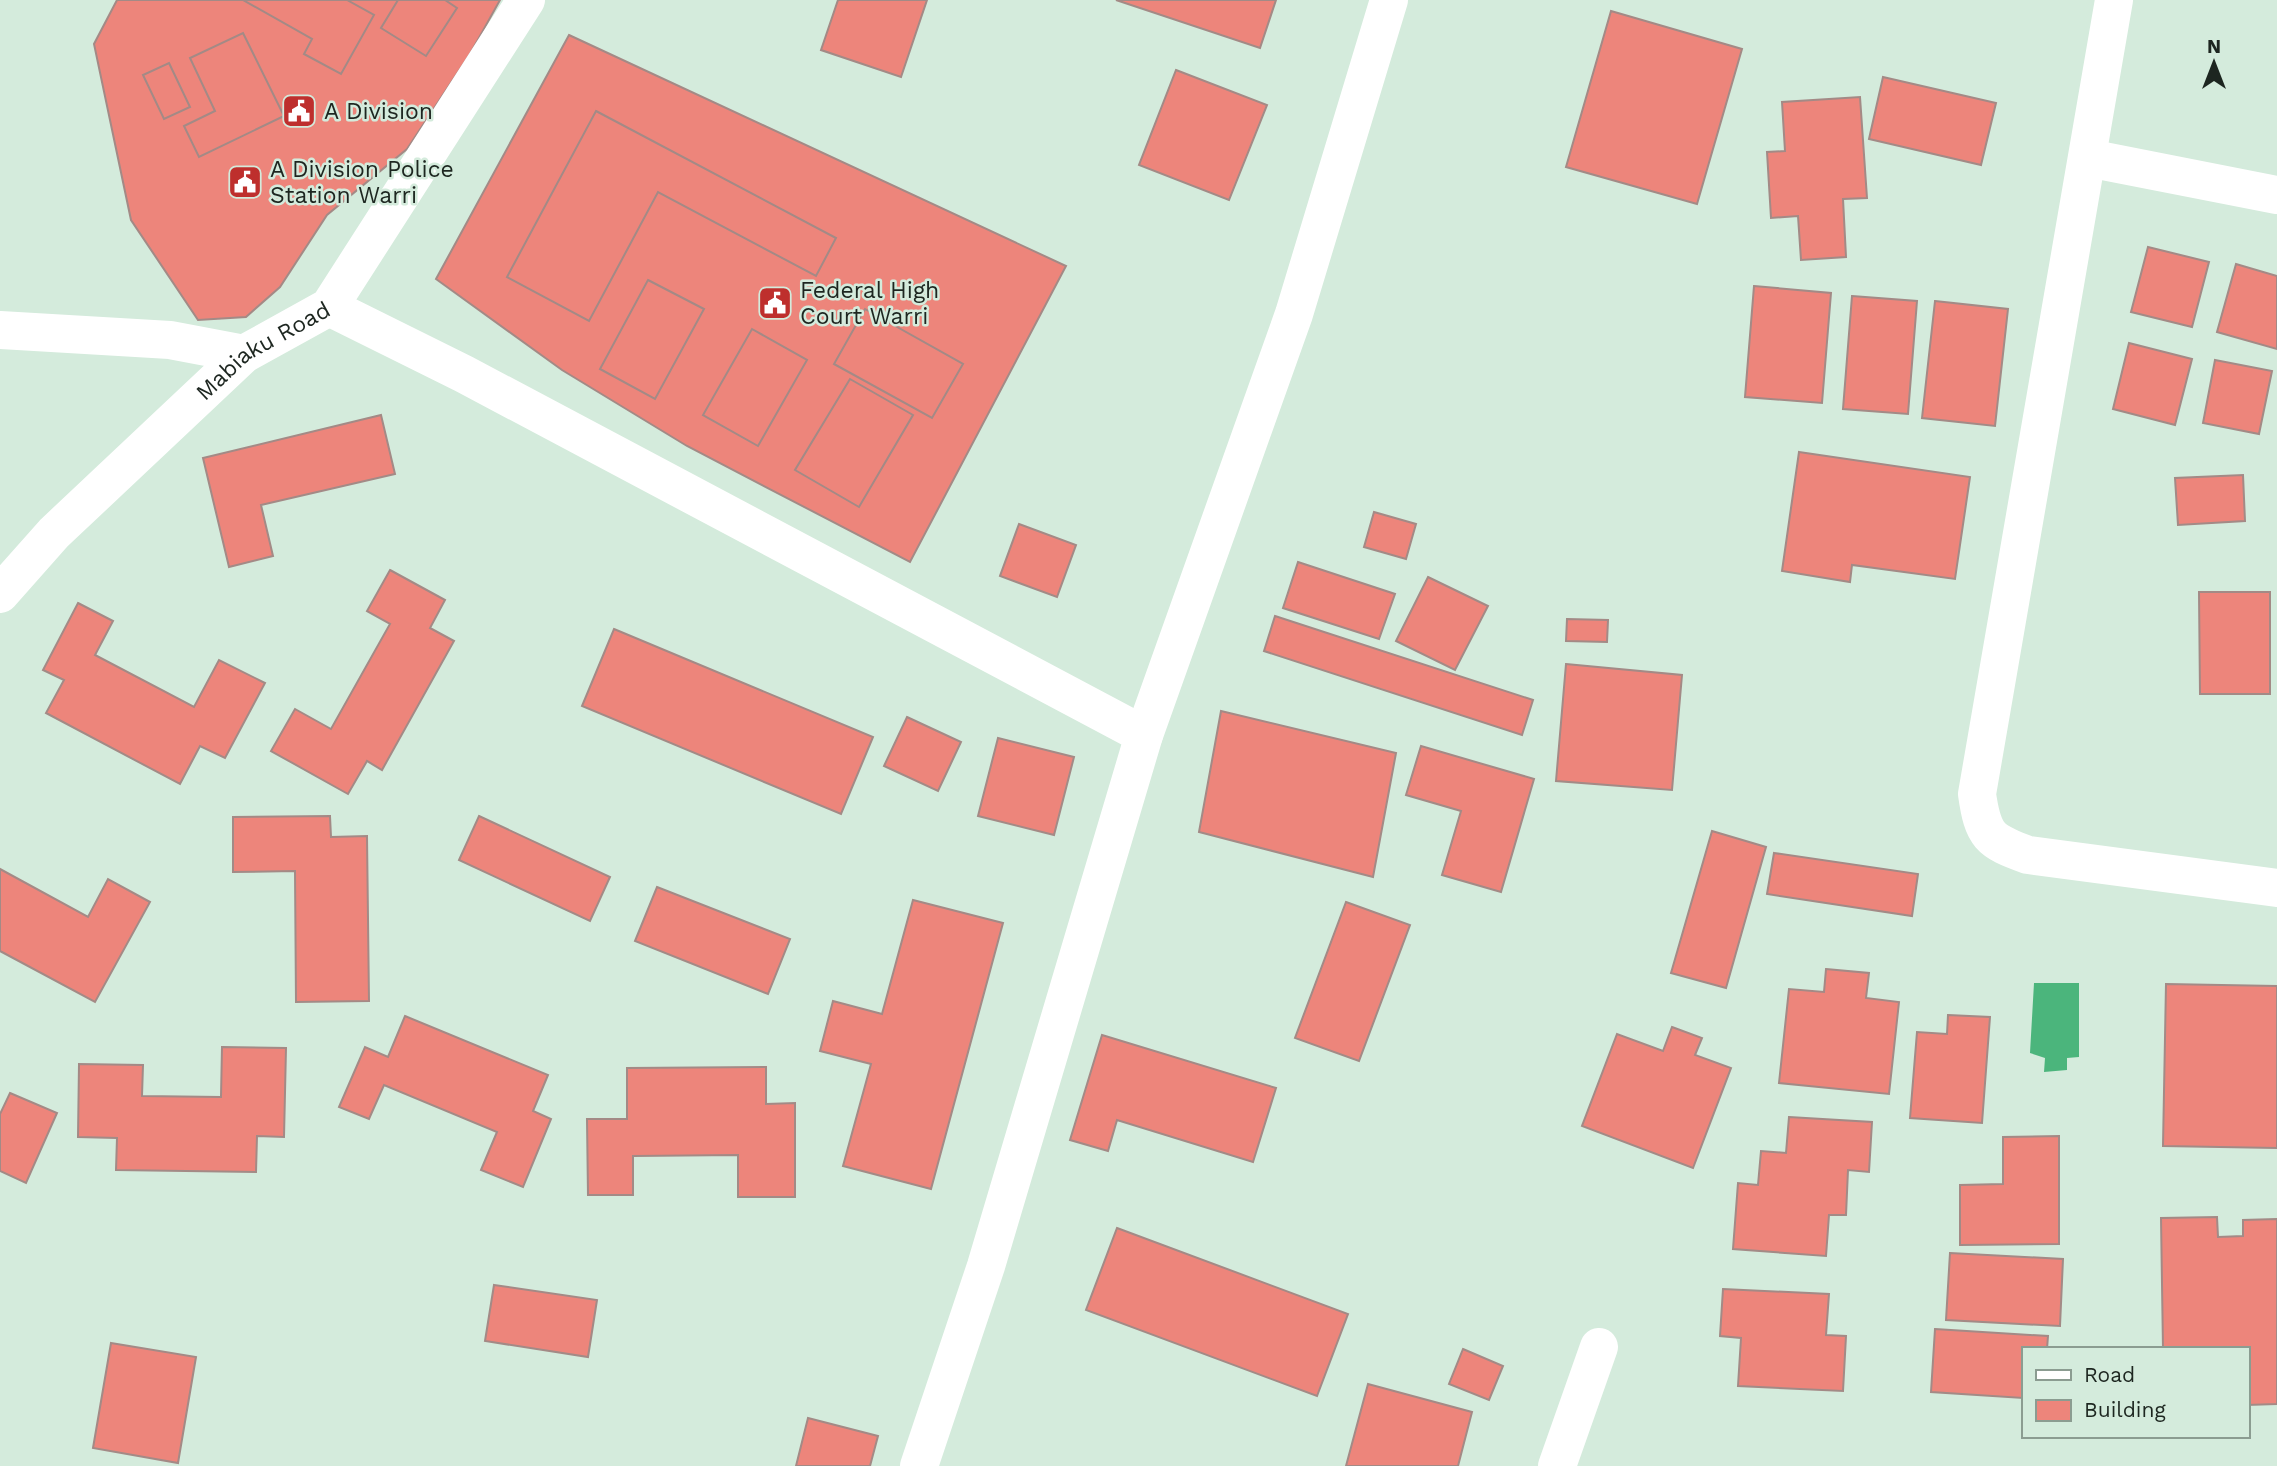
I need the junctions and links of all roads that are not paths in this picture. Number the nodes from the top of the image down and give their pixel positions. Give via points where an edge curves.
1 (526, 0) edge
2 (1388, 0) edge
3 (2114, 0) edge
4 (2088, 158) junction
5 (2277, 195) edge
6 (330, 307) junction
7 (0, 330) edge
8 (244, 354) junction
9 (0, 594) edge
10 (1144, 735) junction
11 (2277, 888) edge
12 (1599, 1347) dead end
13 (919, 1466) edge
14 (1558, 1466) edge

1 - 6 street, Mabiaku Road
2 - 10 street via 1294,314
3 - 4 street
4 - 5 street
4 - 11 street via 1978,794 1981,823 1998,844 2028,855
6 - 8 street, Mabiaku Road
6 - 10 street
7 - 8 street via 170,340
8 - 9 street, Mabiaku Road via 54,533
10 - 13 street via 986,1266
12 - 14 street

